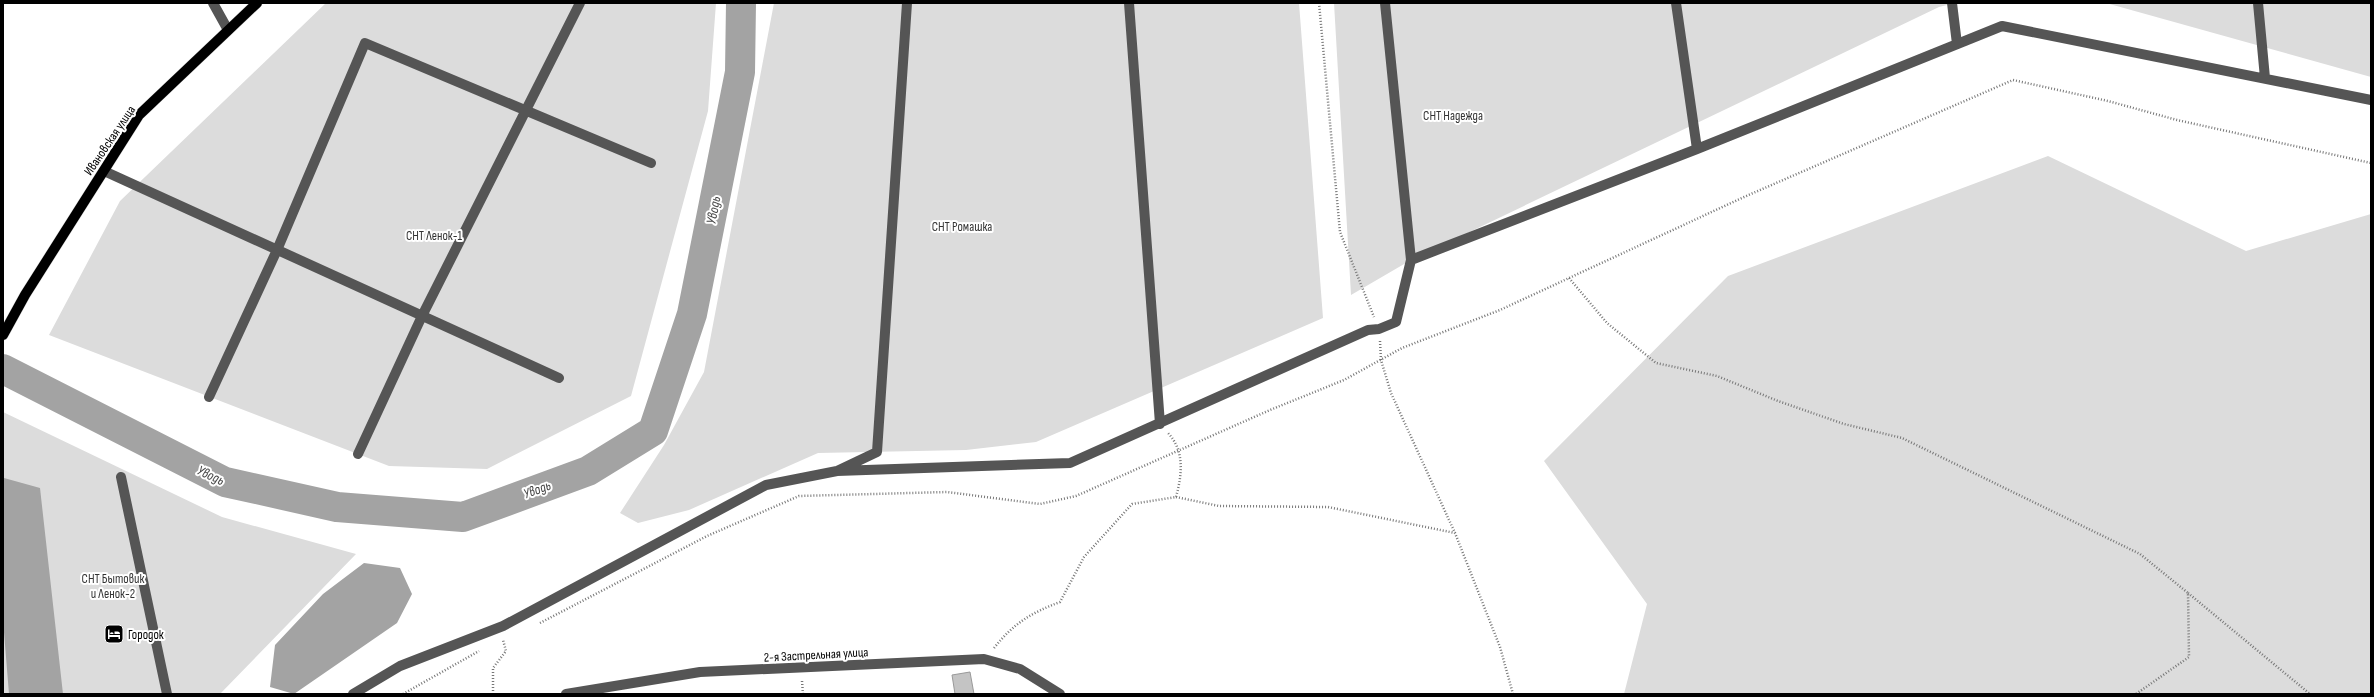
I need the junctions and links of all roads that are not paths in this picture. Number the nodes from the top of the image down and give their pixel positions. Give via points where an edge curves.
1 (213, 3) edge
2 (257, 3) edge
3 (580, 3) edge
4 (907, 3) edge
5 (1129, 3) edge
6 (1385, 3) edge
7 (1676, 3) edge
8 (1952, 3) edge
9 (2258, 3) edge
10 (228, 30) junction
11 (1957, 44) junction
12 (2265, 78) junction
13 (2371, 100) edge
14 (525, 111) junction
15 (1697, 150) junction
16 (651, 164) dead end
17 (104, 171) junction
18 (277, 250) junction
19 (1411, 260) junction
20 (422, 316) junction
21 (3, 335) edge
22 (559, 378) dead end
23 (209, 397) dead end
24 (1160, 424) junction
25 (358, 454) dead end
26 (837, 471) junction
27 (121, 477) dead end
28 (168, 694) edge
29 (353, 694) edge
30 (566, 694) edge
31 (1060, 694) edge

1 - 10 street
2 - 10 main road, Ивановская улица
3 - 14 street
4 - 26 street via 877,452
5 - 24 street
6 - 19 street
7 - 15 street
8 - 11 street
9 - 12 street
10 - 17 main road, Ивановская улица via 139,115
11 - 12 street via 2002,26
11 - 15 street
12 - 13 street
14 - 16 street
14 - 18 street via 365,43
14 - 20 street
15 - 19 street
17 - 18 street
17 - 21 main road, Ивановская улица via 25,295
18 - 20 street
18 - 23 street
19 - 24 street via 1396,322 1379,329 1368,330
20 - 22 street
20 - 25 street
24 - 26 street via 1070,463
26 - 29 street via 766,485 503,626 400,666
27 - 28 street
30 - 31 street, 2-я Застрельная улица via 700,672 984,659 1020,669

